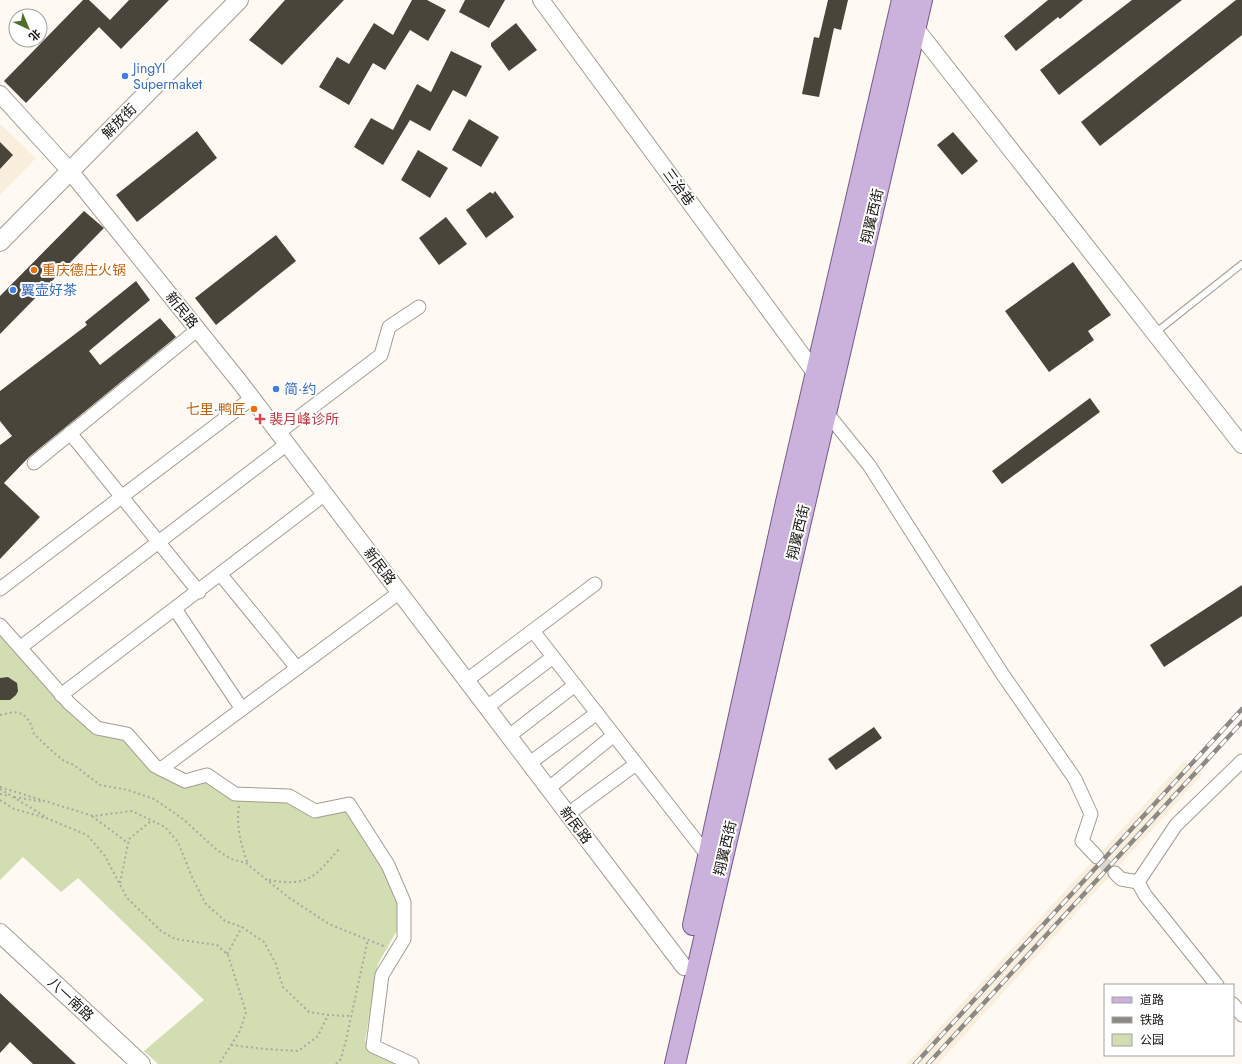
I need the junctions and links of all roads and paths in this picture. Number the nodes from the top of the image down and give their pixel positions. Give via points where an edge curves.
1 (224, 0) edge
2 (239, 0) edge
3 (541, 0) edge
4 (922, 0) edge
5 (899, 2) edge
6 (915, 27) junction
7 (0, 94) edge
8 (67, 167) junction
9 (0, 228) edge
10 (0, 242) edge
11 (1242, 264) edge
12 (419, 308) dead end
13 (197, 330) junction
14 (1155, 333) junction
15 (816, 374) junction
16 (252, 398) junction
17 (826, 412) junction
18 (70, 433) junction
19 (282, 438) junction
20 (1242, 445) edge
21 (34, 463) dead end
22 (325, 494) junction
23 (121, 496) junction
24 (158, 542) junction
25 (221, 575) junction
26 (595, 584) dead end
27 (0, 588) edge
28 (198, 592) junction
29 (400, 592) junction
30 (175, 609) junction
31 (0, 624) edge
32 (533, 631) junction
33 (21, 647) junction
34 (553, 657) junction
35 (297, 668) junction
36 (467, 680) junction
37 (575, 685) junction
38 (61, 695) junction
39 (487, 707) junction
40 (242, 709) junction
41 (597, 713) junction
42 (0, 715) edge
43 (614, 735) junction
44 (509, 736) junction
45 (1242, 761) edge
46 (530, 763) junction
47 (636, 764) junction
48 (161, 769) junction
49 (0, 788) edge
50 (549, 788) junction
51 (0, 794) edge
52 (240, 794) junction
53 (12, 796) junction
54 (0, 800) edge
55 (54, 804) junction
56 (568, 814) junction
57 (90, 815) junction
58 (48, 819) junction
59 (150, 821) junction
60 (128, 843) junction
61 (340, 848) dead end
62 (708, 856) junction
63 (1097, 857) tunnel mouth
64 (248, 865) junction
65 (1115, 873) tunnel mouth
66 (269, 880) junction
67 (1138, 882) junction
68 (120, 884) junction
69 (242, 927) junction
70 (1, 938) edge
71 (368, 939) junction
72 (398, 950) junction
73 (227, 954) junction
74 (684, 967) junction
75 (1216, 984) edge
76 (1234, 1005) edge
77 (328, 1015) junction
78 (1242, 1015) edge
79 (350, 1016) junction
80 (231, 1045) junction
81 (126, 1064) edge
82 (141, 1064) edge
83 (219, 1064) edge
84 (336, 1064) edge
85 (412, 1064) edge
86 (662, 1064) edge
87 (675, 1064) edge

1 - 8 main road
2 - 8 main road, 解放街
3 - 15 street, 三治巷
4 - 6 main road, 翔翼西街
5 - 6 street
5 - 15 main road, 翔翼西街
6 - 14 street
6 - 17 main road, 翔翼西街
7 - 8 street, 新民路
8 - 9 main road
8 - 10 main road, 解放街
8 - 13 street, 新民路
11 - 14 lane
12 - 19 street via 389,327 381,355
13 - 16 street, 新民路
13 - 18 street
14 - 20 street
15 - 62 main road, 翔翼西街
16 - 19 street, 新民路
16 - 23 street
17 - 63 street via 869,466 1001,672 1075,779 1091,814 1082,842
17 - 87 main road, 翔翼西街
18 - 21 street
18 - 23 street
19 - 22 street, 新民路
19 - 24 street
22 - 25 street
22 - 29 street, 新民路
23 - 24 street
23 - 27 street
24 - 28 street
24 - 33 street
25 - 28 street
25 - 35 street
26 - 32 street
28 - 30 street
29 - 35 street
29 - 36 street, 新民路
30 - 38 street
30 - 40 street
31 - 33 street
32 - 34 street
32 - 36 street
33 - 38 street
34 - 37 street
34 - 39 street
35 - 40 street
36 - 39 street, 新民路
37 - 41 street
37 - 44 street
38 - 48 street via 97,728 127,734 155,766
39 - 44 street, 新民路
40 - 48 street
41 - 43 street
41 - 46 street
42 - 64 path via 14,712 23,714 30,722 34,734 64,761 74,765 100,785 128,790 154,799 183,819 217,850 231,859
43 - 47 street
43 - 50 street
44 - 46 street, 新民路
45 - 67 street via 1176,825
46 - 50 street, 新民路
47 - 56 street
47 - 62 street
48 - 52 street via 185,781 206,775 235,794
49 - 53 path
49 - 55 path
50 - 56 street, 新民路
51 - 53 path
52 - 64 path via 238,826
52 - 72 street via 289,796 315,811 349,804 388,866 404,902 404,940
53 - 55 path
53 - 58 path
54 - 58 path via 14,809
55 - 57 path
56 - 74 street, 新民路
57 - 59 path via 132,812
57 - 60 path
58 - 68 path via 87,835 105,856
59 - 60 path
59 - 69 path via 165,827 178,842 205,903 225,921
60 - 68 path
61 - 66 path via 318,873 307,880 290,884
62 - 74 main road, 翔翼西街
64 - 66 path
65 - 67 street via 1121,879
66 - 71 path via 288,897 329,924
67 - 75 street via 1145,895
68 - 73 path via 127,898 161,931 175,939 217,946
69 - 73 path
69 - 77 path via 264,942 275,962 283,987 309,1012
70 - 81 main road, 八一南路
70 - 82 main road, 八一南路
71 - 72 path
71 - 79 path
72 - 85 street via 382,975 373,1046
73 - 80 path via 246,1012 240,1031
74 - 86 main road, 翔翼西街
76 - 78 street
77 - 79 path
77 - 80 path via 318,1036 298,1051
79 - 84 path via 340,1059
80 - 83 path

